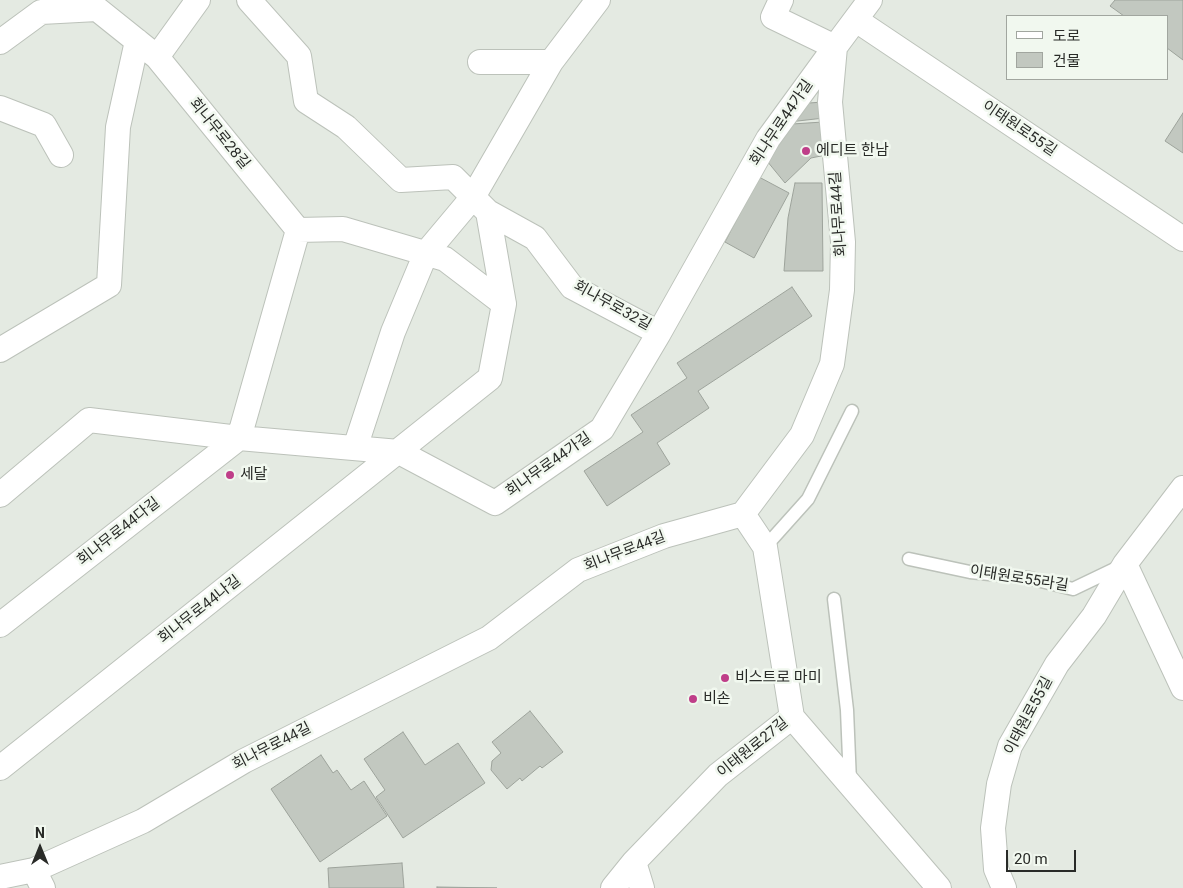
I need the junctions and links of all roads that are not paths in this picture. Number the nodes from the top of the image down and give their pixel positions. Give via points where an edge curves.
1 (198, 0) edge
2 (249, 0) edge
3 (598, 0) edge
4 (781, 0) edge
5 (870, 0) edge
6 (856, 20) junction
7 (137, 41) junction
8 (0, 42) edge
9 (835, 47) junction
10 (157, 57) junction
11 (480, 62) dead end
12 (551, 62) junction
13 (0, 108) edge
14 (61, 155) dead end
15 (481, 204) junction
16 (298, 230) junction
17 (1183, 239) edge
18 (426, 253) junction
19 (504, 304) junction
20 (660, 333) junction
21 (0, 350) edge
22 (852, 410) dead end
23 (239, 438) junction
24 (355, 448) junction
25 (399, 452) junction
26 (3, 484) edge
27 (1183, 488) edge
28 (743, 514) junction
29 (765, 548) junction
30 (909, 559) dead end
31 (1125, 564) junction
32 (834, 599) dead end
33 (0, 625) edge
34 (1183, 688) edge
35 (792, 717) junction
36 (0, 768) edge
37 (850, 784) junction
38 (634, 862) junction
39 (0, 877) edge
40 (39, 879) edge
41 (613, 888) edge
42 (642, 888) edge
43 (939, 888) edge
44 (1004, 888) edge

1 - 10 street
2 - 15 street, 회나무로32길 via 299,56 306,101 346,127 401,180 453,177
3 - 12 street
4 - 9 street via 772,17
5 - 6 street
6 - 9 street
6 - 17 street, 이태원로55길
7 - 8 street, 회나무로28길 via 97,9 41,12
7 - 10 street, 회나무로28길
7 - 21 street via 118,127 108,285
9 - 20 street, 회나무로44가길 via 768,139
9 - 28 street, 회나무로44길 via 830,102 843,242 842,290 832,364 802,435
10 - 16 street, 회나무로28길
11 - 12 street
12 - 15 street
13 - 14 street via 44,125
15 - 18 street
15 - 19 street
15 - 20 street, 회나무로32길 via 535,238 572,287
16 - 18 street via 343,229
16 - 23 street
18 - 19 street via 445,259
18 - 24 street via 393,332
19 - 25 street via 490,378
20 - 25 street, 회나무로44가길 via 602,428 495,503
22 - 29 lane via 808,499
23 - 24 street, 회나무로44가길
23 - 26 street, 회나무로44가길 via 89,420
23 - 33 street, 회나무로44다길
24 - 25 street, 회나무로44가길
25 - 36 street, 회나무로44나길
27 - 31 street, 이태원로55라길
28 - 29 street, 이태원로27길
28 - 40 street, 회나무로44길 via 664,536 578,570 489,638 244,761
29 - 35 street, 이태원로27길
30 - 31 lane, 이태원로55라길 via 970,572 1029,578 1073,589
31 - 34 street
31 - 44 street, 이태원로55길 via 1094,616 1057,664 1010,746 999,784 993,828 996,869
32 - 37 lane via 847,710
35 - 37 street
35 - 38 street, 이태원로27길 via 718,776
37 - 43 street
38 - 41 street, 이태원로27길
38 - 42 street
39 - 40 street, 회나무로44길

